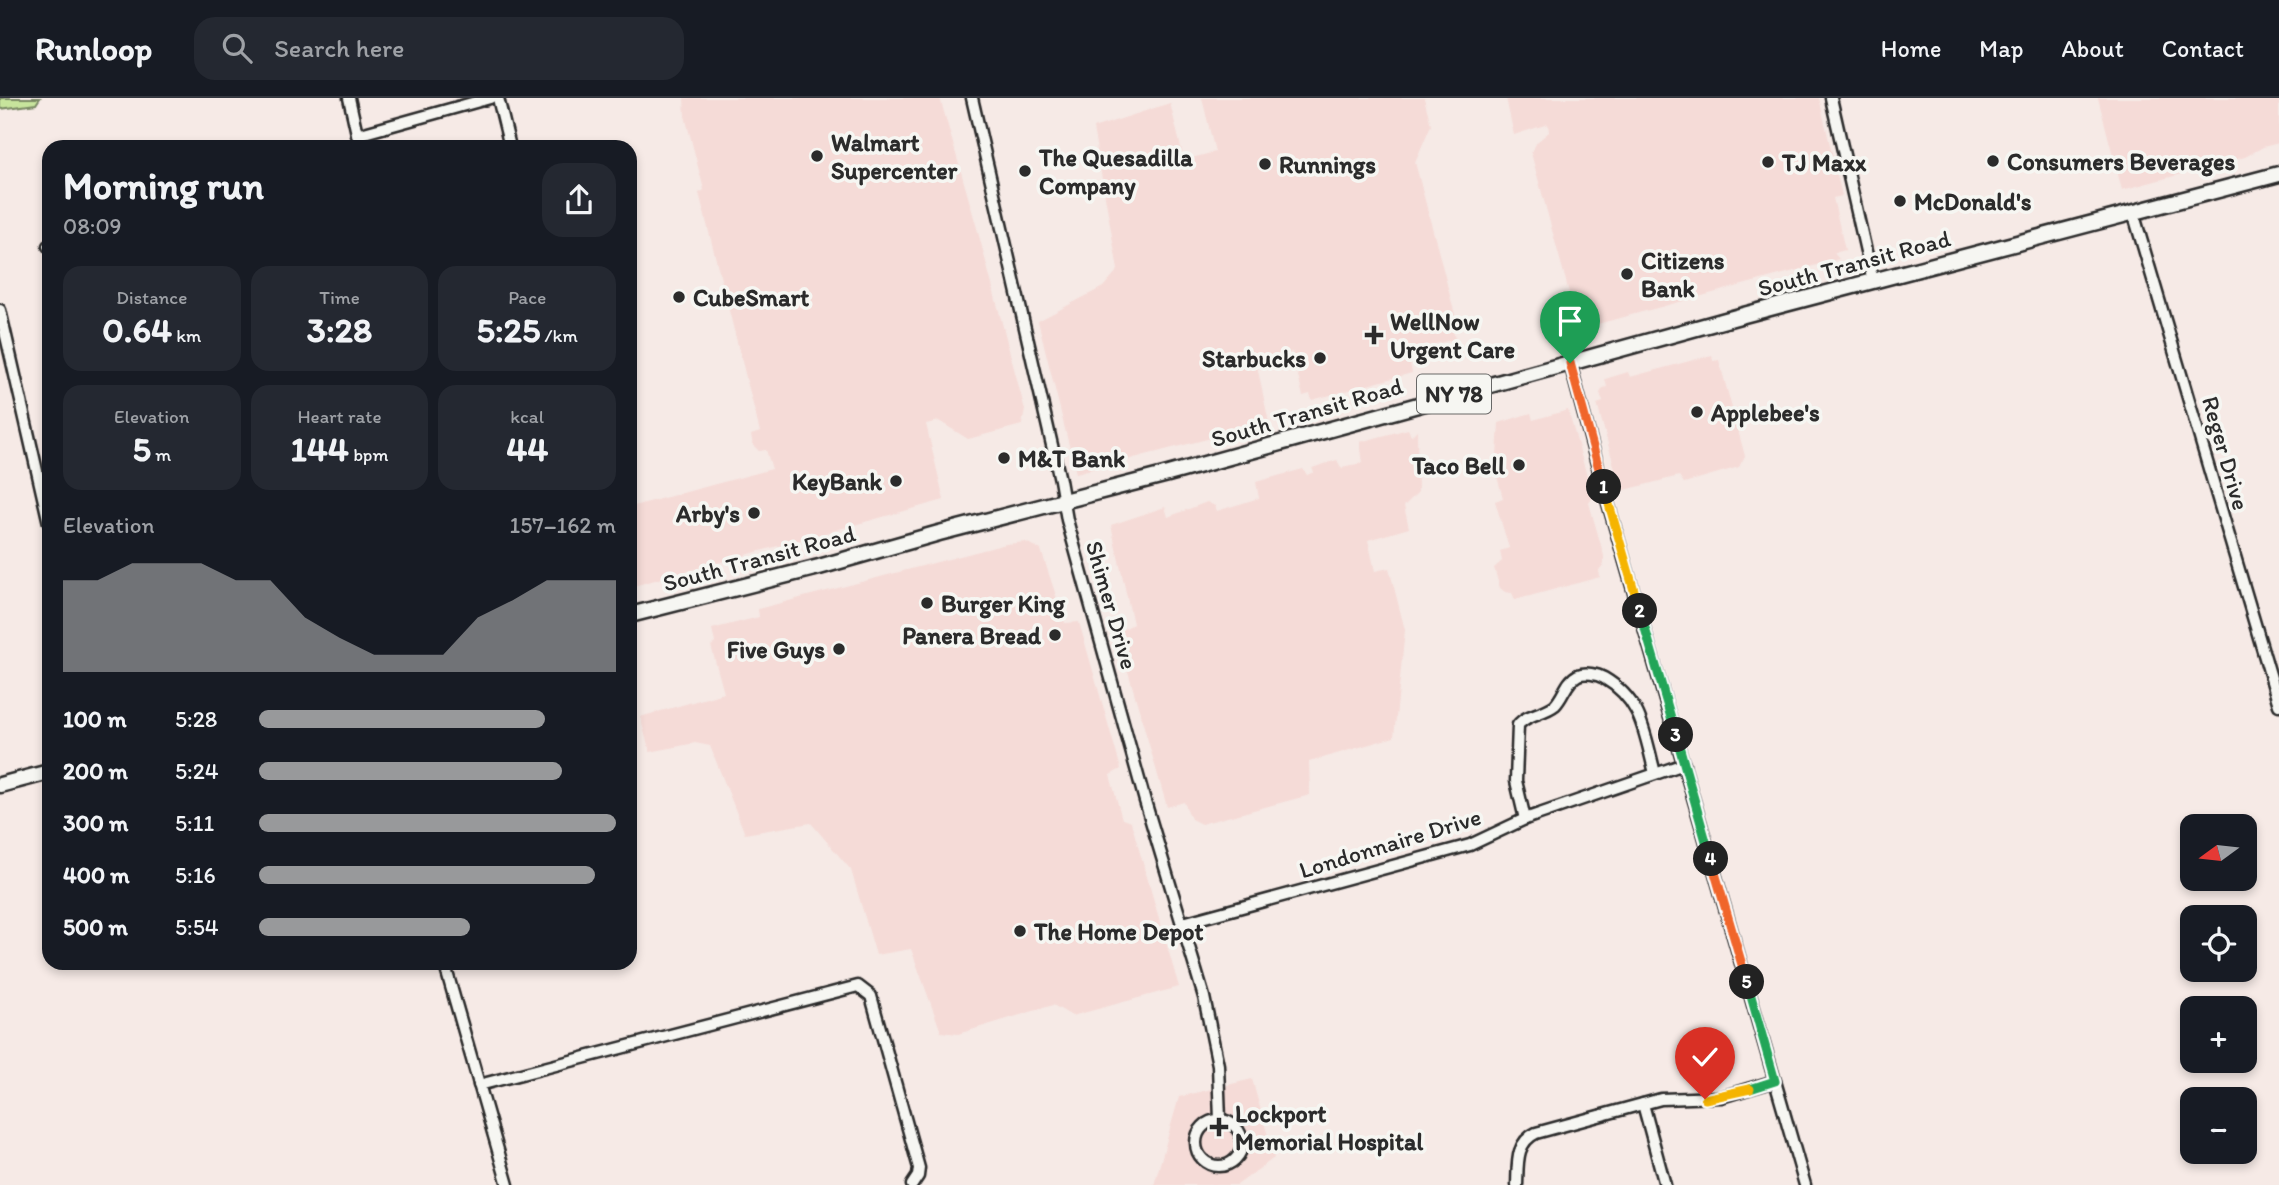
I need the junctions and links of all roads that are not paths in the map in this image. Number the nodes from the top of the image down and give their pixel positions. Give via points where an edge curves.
1 (349, 98) edge
2 (490, 98) edge
3 (498, 98) edge
4 (972, 98) edge
5 (1831, 98) edge
6 (357, 135) junction
7 (358, 140) edge
8 (508, 140) edge
9 (2279, 174) edge
10 (2133, 212) junction
11 (1873, 282) junction
12 (0, 310) edge
13 (1570, 363) junction
14 (42, 493) edge
15 (1064, 500) junction
16 (637, 613) edge
17 (2279, 705) edge
18 (1684, 764) junction
19 (1656, 773) junction
20 (42, 774) edge
21 (0, 785) edge
22 (1525, 819) junction
23 (1183, 923) junction
24 (446, 970) edge
25 (1775, 1081) junction
26 (479, 1086) junction
27 (1643, 1104) junction
28 (1220, 1120) junction
29 (508, 1185) edge
30 (912, 1185) edge
31 (1517, 1185) edge
32 (1665, 1185) edge
33 (1805, 1185) edge

1 - 6 street
2 - 6 street
3 - 8 street
4 - 15 street, Shimer Drive
5 - 11 street
6 - 7 street
9 - 10 highway, South Transit Road / NY 78
10 - 11 highway, South Transit Road / NY 78
10 - 17 street, Reger Drive
11 - 13 highway, South Transit Road / NY 78
12 - 14 street
13 - 15 highway, South Transit Road / NY 78
13 - 18 street
15 - 16 highway, South Transit Road / NY 78
15 - 23 street, Shimer Drive
18 - 19 street, Londonnaire Drive
18 - 25 street
19 - 22 street, Londonnaire Drive
19 - 22 street via 1631,699 1599,675 1577,676 1552,708 1518,725 1517,781
20 - 21 highway
22 - 23 street, Londonnaire Drive via 1470,845
23 - 28 street, Shimer Drive via 1213,1037
24 - 26 street
25 - 27 street via 1721,1097
25 - 33 street
26 - 29 street
26 - 30 street via 858,986 870,996 919,1168
27 - 31 street via 1528,1137 1519,1152
27 - 32 street
28 - 28 street via 1205,1124 1196,1144 1201,1158 1222,1167 1236,1160 1242,1146 1234,1125

